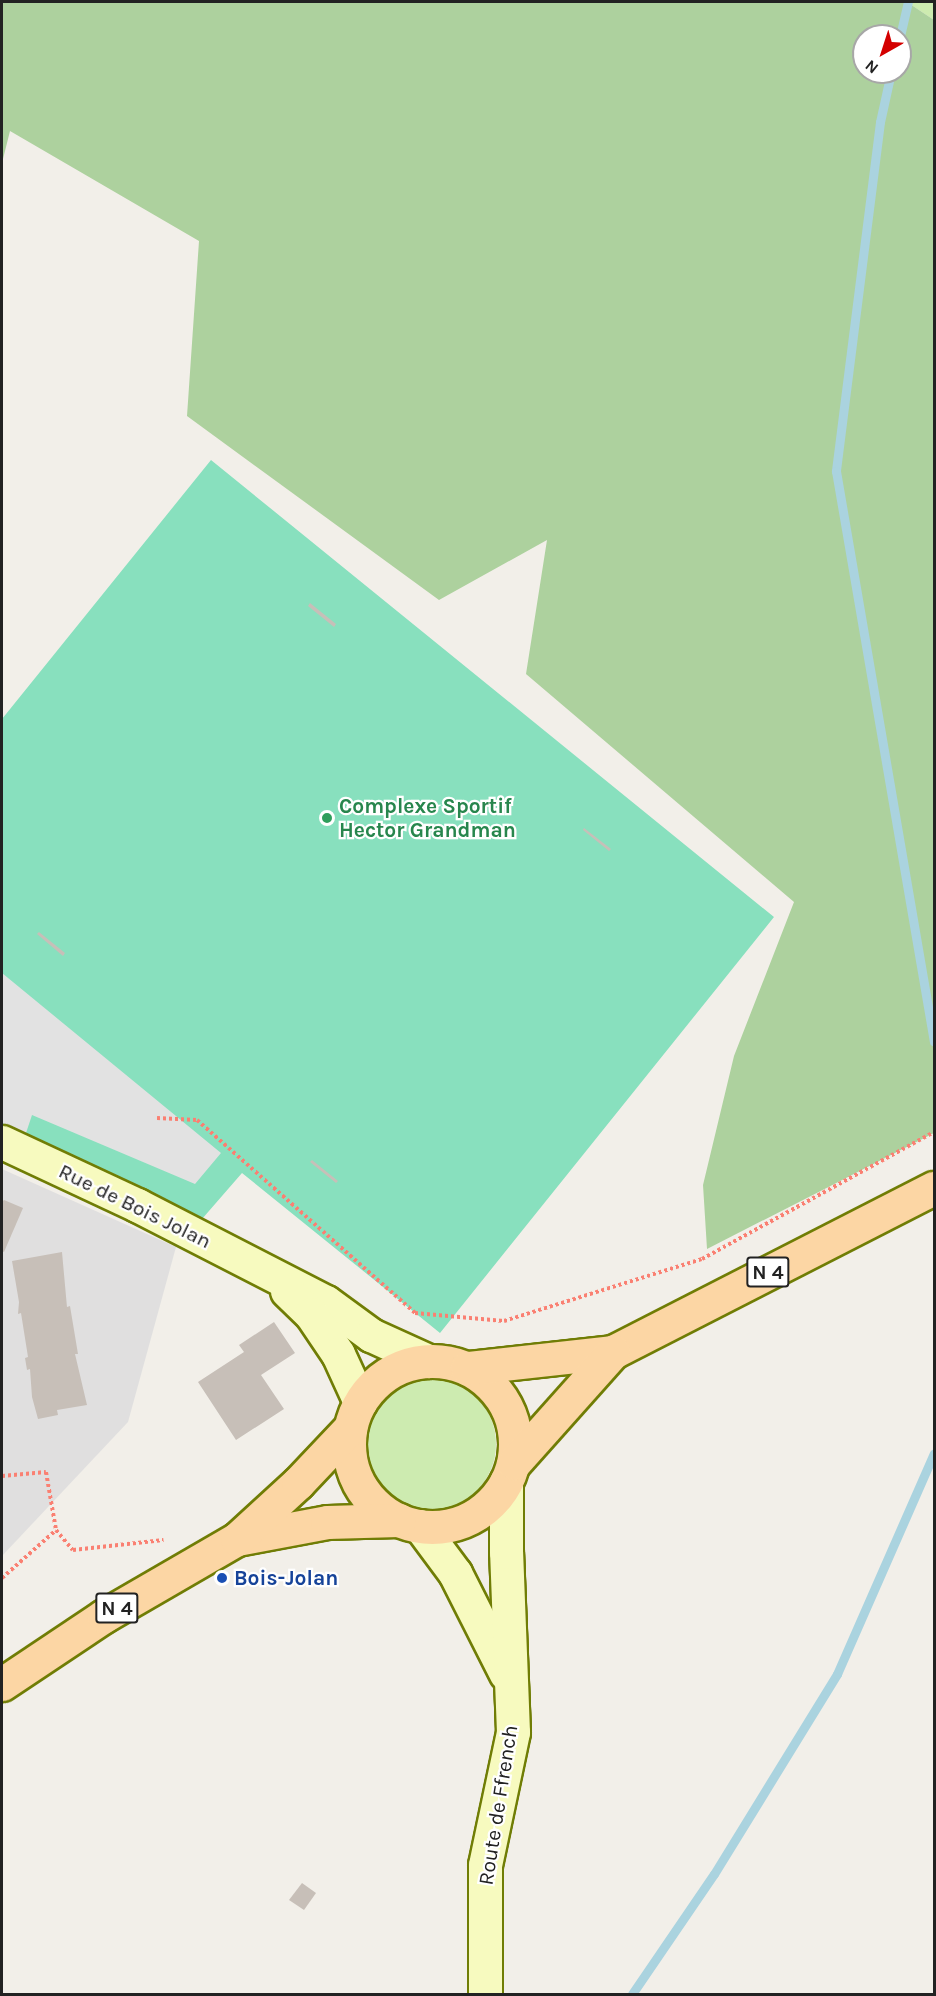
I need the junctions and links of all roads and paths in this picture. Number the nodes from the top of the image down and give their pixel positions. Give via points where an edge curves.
1 (157, 1118) dead end
2 (934, 1132) edge
3 (2, 1142) edge
4 (929, 1190) edge
5 (267, 1271) junction
6 (613, 1352) junction
7 (428, 1361) junction
8 (467, 1368) junction
9 (355, 1415) junction
10 (510, 1473) junction
11 (2, 1476) edge
12 (410, 1523) junction
13 (56, 1530) junction
14 (237, 1539) junction
15 (163, 1540) dead end
16 (2, 1578) edge
17 (2, 1684) edge
18 (512, 1687) junction
19 (485, 1995) edge

1 - 2 path via 197,1120 415,1313 504,1321 702,1259
3 - 5 main road, Rue de Bois Jolan
4 - 6 main road, N 4
5 - 7 main road, Rue de Bois Jolan via 326,1302 371,1335
5 - 9 main road, Rue de Bois Jolan via 311,1314 338,1354
6 - 8 main road, N 4
6 - 10 main road, N 4
7 - 8 main road
7 - 9 main road via 405,1365 384,1375
8 - 10 main road via 501,1397 512,1419 516,1442
9 - 12 main road via 349,1447 358,1483 369,1498
9 - 14 main road, N 4 via 298,1483
10 - 12 main road via 491,1503 471,1519 446,1526
10 - 18 main road, Route de Ffrench via 506,1552
11 - 13 path via 46,1472
12 - 14 main road, N 4 via 327,1522
12 - 18 main road, Route de Ffrench via 455,1573
13 - 15 path via 73,1550
13 - 16 path
14 - 17 main road, N 4 via 104,1616
18 - 19 main road, Route de Ffrench via 513,1732 485,1865

